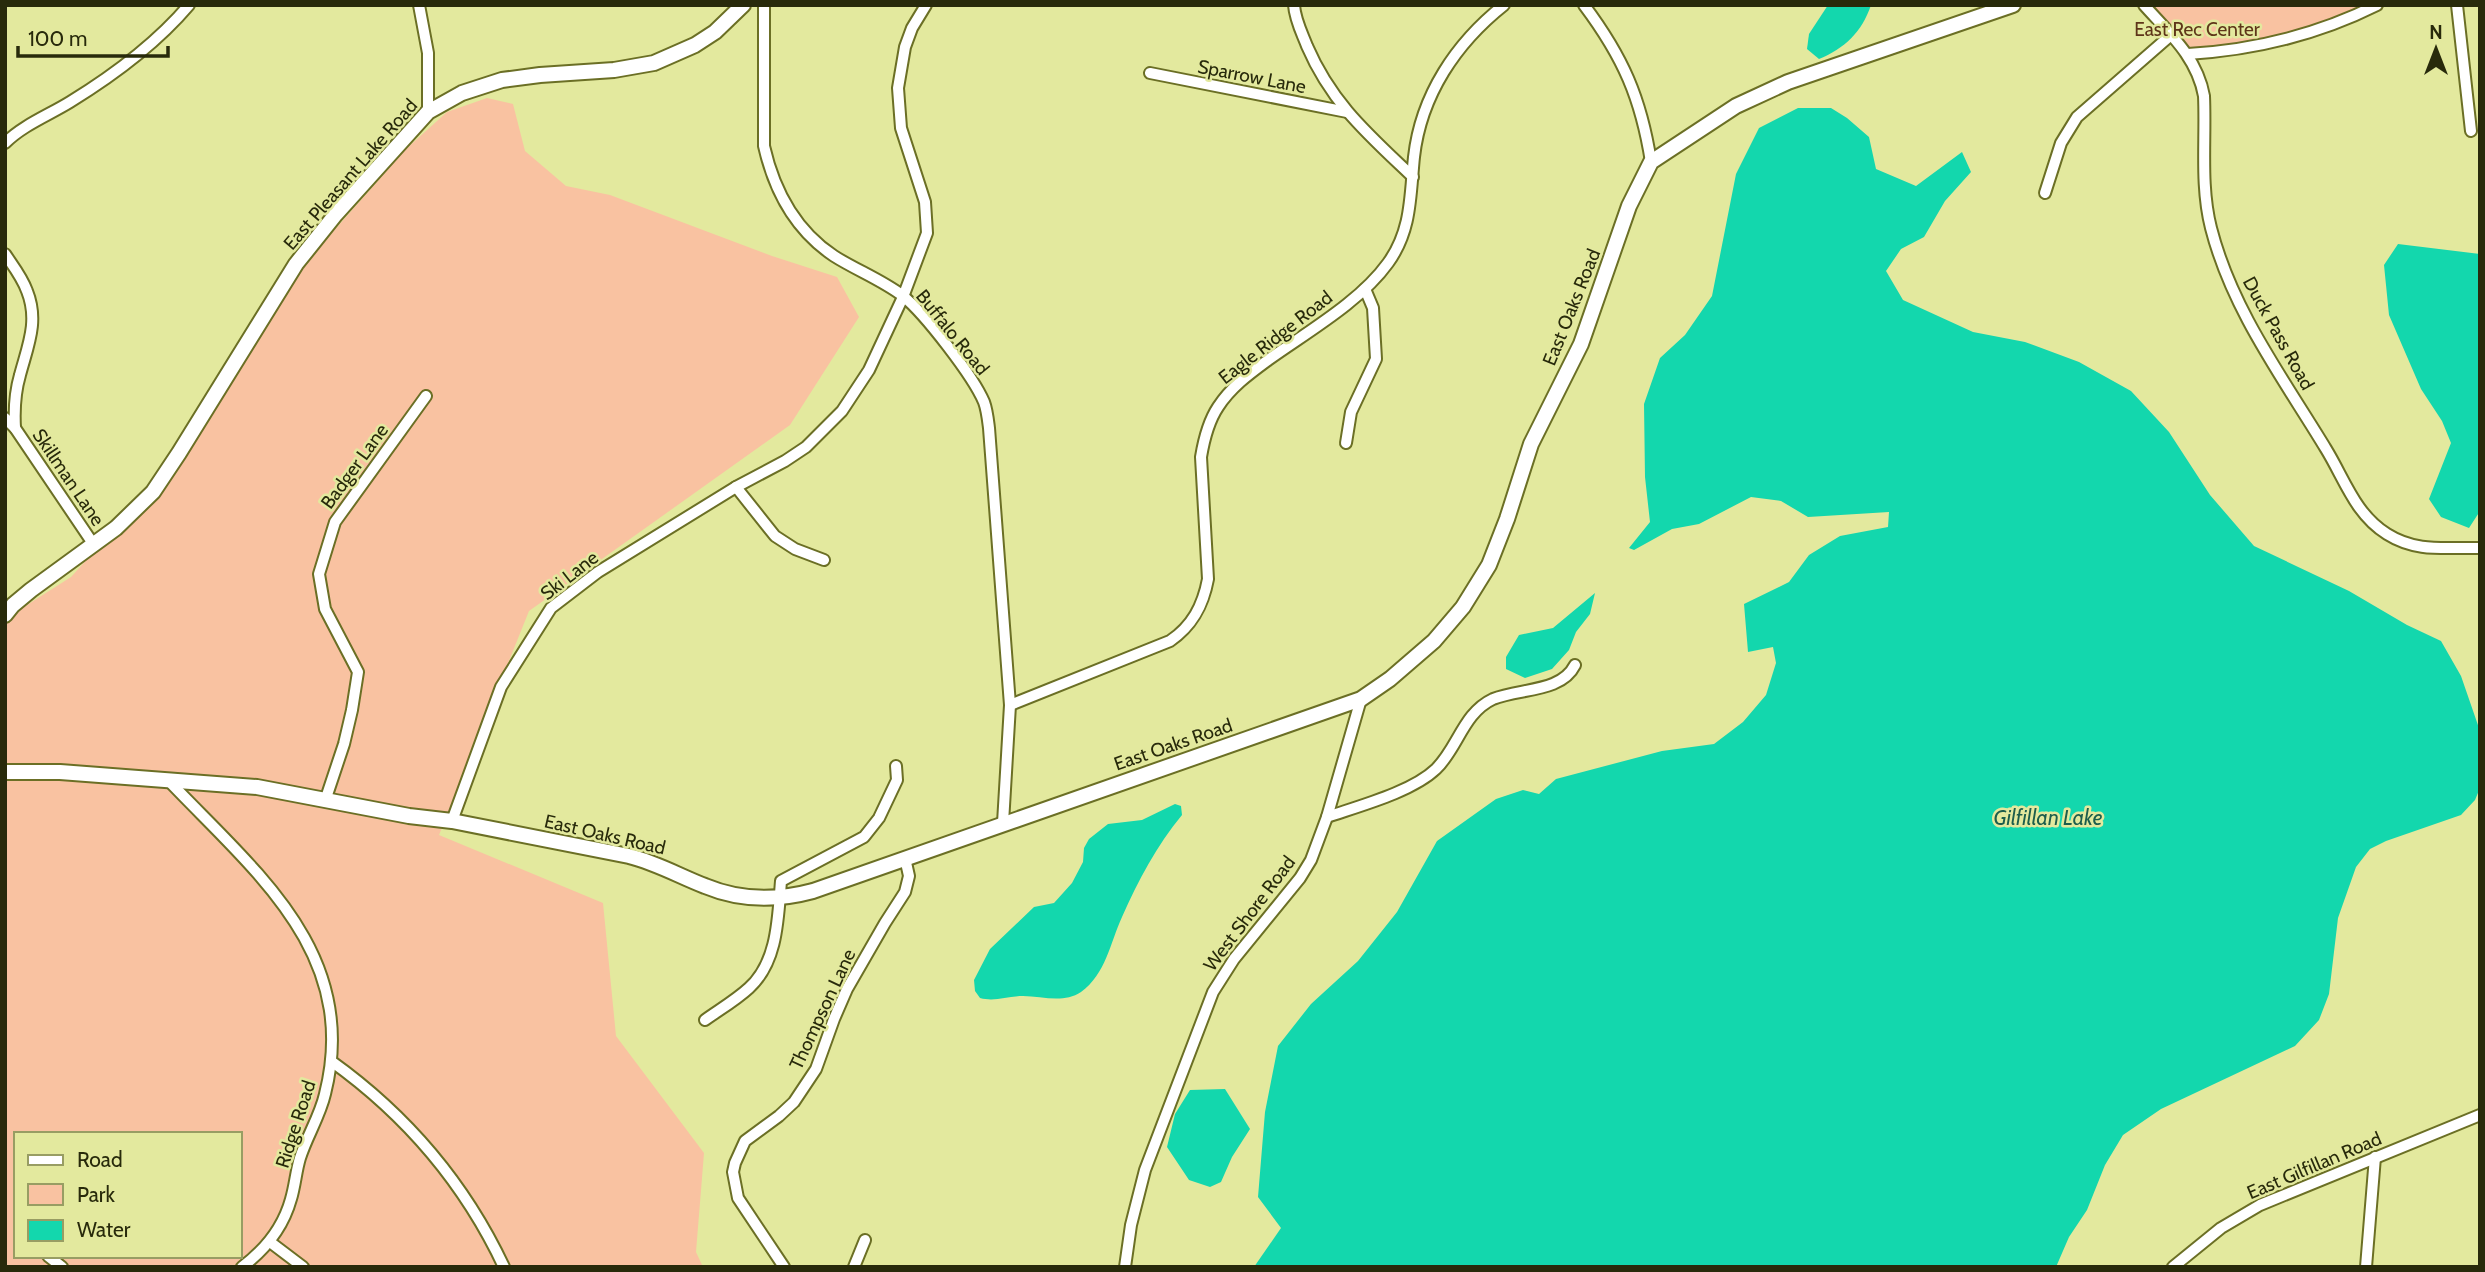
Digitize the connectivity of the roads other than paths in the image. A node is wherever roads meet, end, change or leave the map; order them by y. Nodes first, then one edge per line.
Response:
1 (189, 5) edge
2 (419, 5) edge
3 (743, 5) edge
4 (764, 5) edge
5 (926, 5) edge
6 (1294, 5) edge
7 (1504, 5) edge
8 (1584, 5) edge
9 (2013, 5) edge
10 (2144, 5) edge
11 (2377, 5) edge
12 (2456, 5) edge
13 (2171, 34) junction
14 (2188, 54) junction
15 (1150, 73) dead end
16 (428, 112) junction
17 (1346, 112) junction
18 (2471, 131) dead end
19 (5, 143) edge
20 (1651, 162) junction
21 (1412, 177) junction
22 (2045, 193) dead end
23 (5, 254) edge
24 (1365, 289) junction
25 (903, 297) junction
26 (426, 396) dead end
27 (5, 418) edge
28 (15, 428) junction
29 (1346, 443) dead end
30 (736, 487) junction
31 (94, 545) junction
32 (2480, 548) edge
33 (824, 560) dead end
34 (5, 615) edge
35 (1575, 665) dead end
36 (1361, 699) junction
37 (1010, 705) junction
38 (896, 766) dead end
39 (5, 772) edge
40 (167, 779) junction
41 (325, 801) junction
42 (1327, 817) junction
43 (452, 821) junction
44 (1003, 824) junction
45 (905, 858) junction
46 (779, 898) junction
47 (705, 1020) dead end
48 (331, 1061) junction
49 (2480, 1115) edge
50 (2375, 1157) junction
51 (865, 1240) dead end
52 (270, 1242) junction
53 (242, 1267) edge
54 (303, 1267) edge
55 (504, 1267) edge
56 (784, 1267) edge
57 (854, 1267) edge
58 (1125, 1267) edge
59 (2173, 1267) edge
60 (2366, 1267) edge

1 - 19 street
2 - 16 street
3 - 16 street, East Pleasant Lake Road
4 - 25 street, Buffalo Road
5 - 25 street, Ski Lane
6 - 17 street
7 - 21 street, Eagle Ridge Road
8 - 20 street
9 - 20 street
10 - 13 street, Duck Pass Road
11 - 14 street
12 - 18 street
13 - 14 street, Duck Pass Road
13 - 22 street
14 - 32 street, Duck Pass Road
15 - 17 street, Sparrow Lane
16 - 31 street, East Pleasant Lake Road
17 - 21 street
20 - 36 street, East Oaks Road
21 - 24 street, Eagle Ridge Road
23 - 28 street, Skillman Lane
24 - 29 street
24 - 37 street, Eagle Ridge Road
25 - 30 street, Ski Lane
25 - 37 street, Buffalo Road
26 - 41 street, Badger Lane
27 - 28 street, Skillman Lane
28 - 31 street, Skillman Lane
30 - 33 street
30 - 43 street, Ski Lane
31 - 34 street, East Pleasant Lake Road
35 - 42 street
36 - 42 street, West Shore Road
36 - 44 street, East Oaks Road
37 - 44 street, Buffalo Road
38 - 46 street
39 - 40 street, East Oaks Road
40 - 41 street, East Oaks Road
40 - 48 street, Ridge Road
41 - 43 street, East Oaks Road
42 - 58 street, West Shore Road
43 - 46 street, East Oaks Road
44 - 45 street, East Oaks Road
45 - 46 street, East Oaks Road
45 - 56 street, Thompson Lane
46 - 47 street
48 - 52 street, Ridge Road
48 - 55 street
49 - 50 street, East Gilfillan Road
50 - 59 street, East Gilfillan Road
50 - 60 street
51 - 57 street
52 - 53 street, Ridge Road
52 - 54 street

